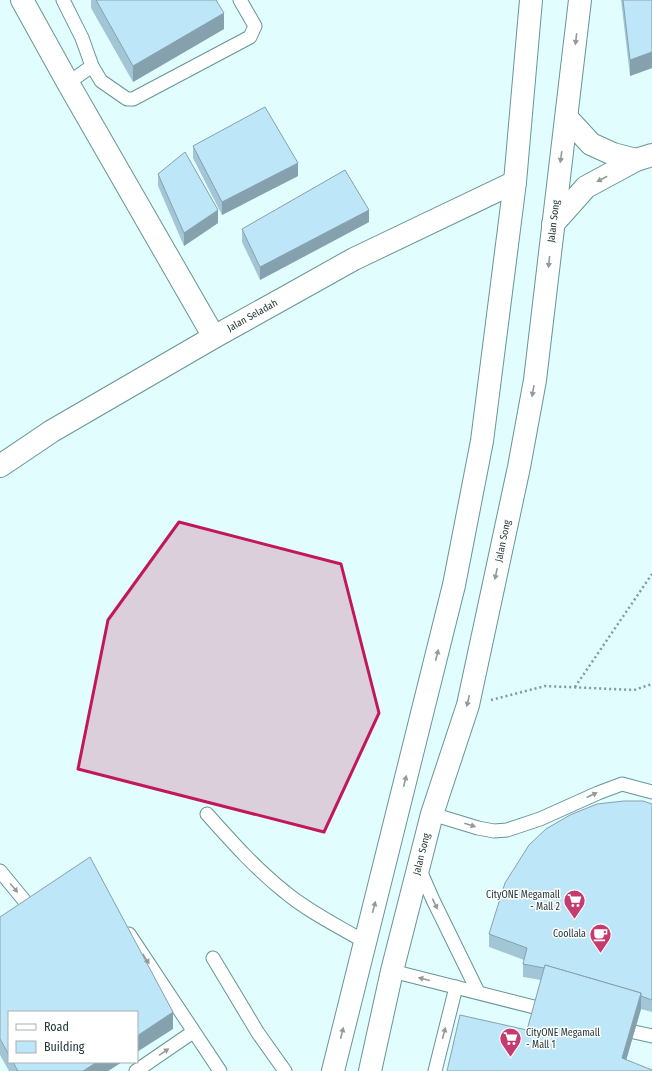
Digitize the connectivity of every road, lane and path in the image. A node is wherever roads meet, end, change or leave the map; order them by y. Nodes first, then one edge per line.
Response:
1 (22, 0) edge
2 (63, 0) edge
3 (240, 0) edge
4 (531, 0) edge
5 (580, 0) edge
6 (92, 66) junction
7 (68, 83) junction
8 (567, 118) junction
9 (644, 158) edge
10 (515, 182) junction
11 (553, 224) junction
12 (214, 337) junction
13 (0, 466) edge
14 (652, 574) edge
15 (652, 684) edge
16 (575, 687) junction
17 (468, 705) junction
18 (652, 792) edge
19 (207, 814) dead end
20 (432, 814) junction
21 (419, 868) junction
22 (0, 871) edge
23 (41, 896) edge
24 (28, 904) junction
25 (17, 914) edge
26 (124, 926) edge
27 (365, 942) junction
28 (213, 958) dead end
29 (392, 971) junction
30 (456, 987) junction
31 (478, 992) junction
32 (538, 1008) edge
33 (193, 1032) junction
34 (634, 1032) edge
35 (652, 1036) edge
36 (136, 1071) edge
37 (220, 1071) edge
38 (285, 1071) edge
39 (333, 1071) edge
40 (370, 1071) edge
41 (435, 1071) edge

1 - 7 main road
2 - 6 lane
3 - 6 lane
4 - 10 main road
5 -> 8 main road, Jalan Song
6 - 7 lane
7 - 12 main road
8 - 9 main road
8 -> 11 main road, Jalan Song
9 -> 11 main road
10 - 12 main road, Jalan Seladah
27 -> 10 main road
11 -> 17 main road, Jalan Song
12 - 13 main road, Jalan Seladah
14 - 16 path
15 - 16 path
16 - 17 path
17 - 20 main road, Jalan Song
20 -> 18 lane
19 - 27 lane
20 - 21 main road, Jalan Song
21 - 29 main road, Jalan Song
21 -> 31 lane
22 -> 24 lane
23 - 24 lane
24 - 25 lane
26 -> 33 lane
39 -> 27 main road
28 - 38 lane
30 -> 29 lane
29 - 40 main road, Jalan Song
30 - 31 lane
41 -> 30 lane
31 - 32 lane
36 -> 33 lane
33 - 37 lane
34 - 35 lane

